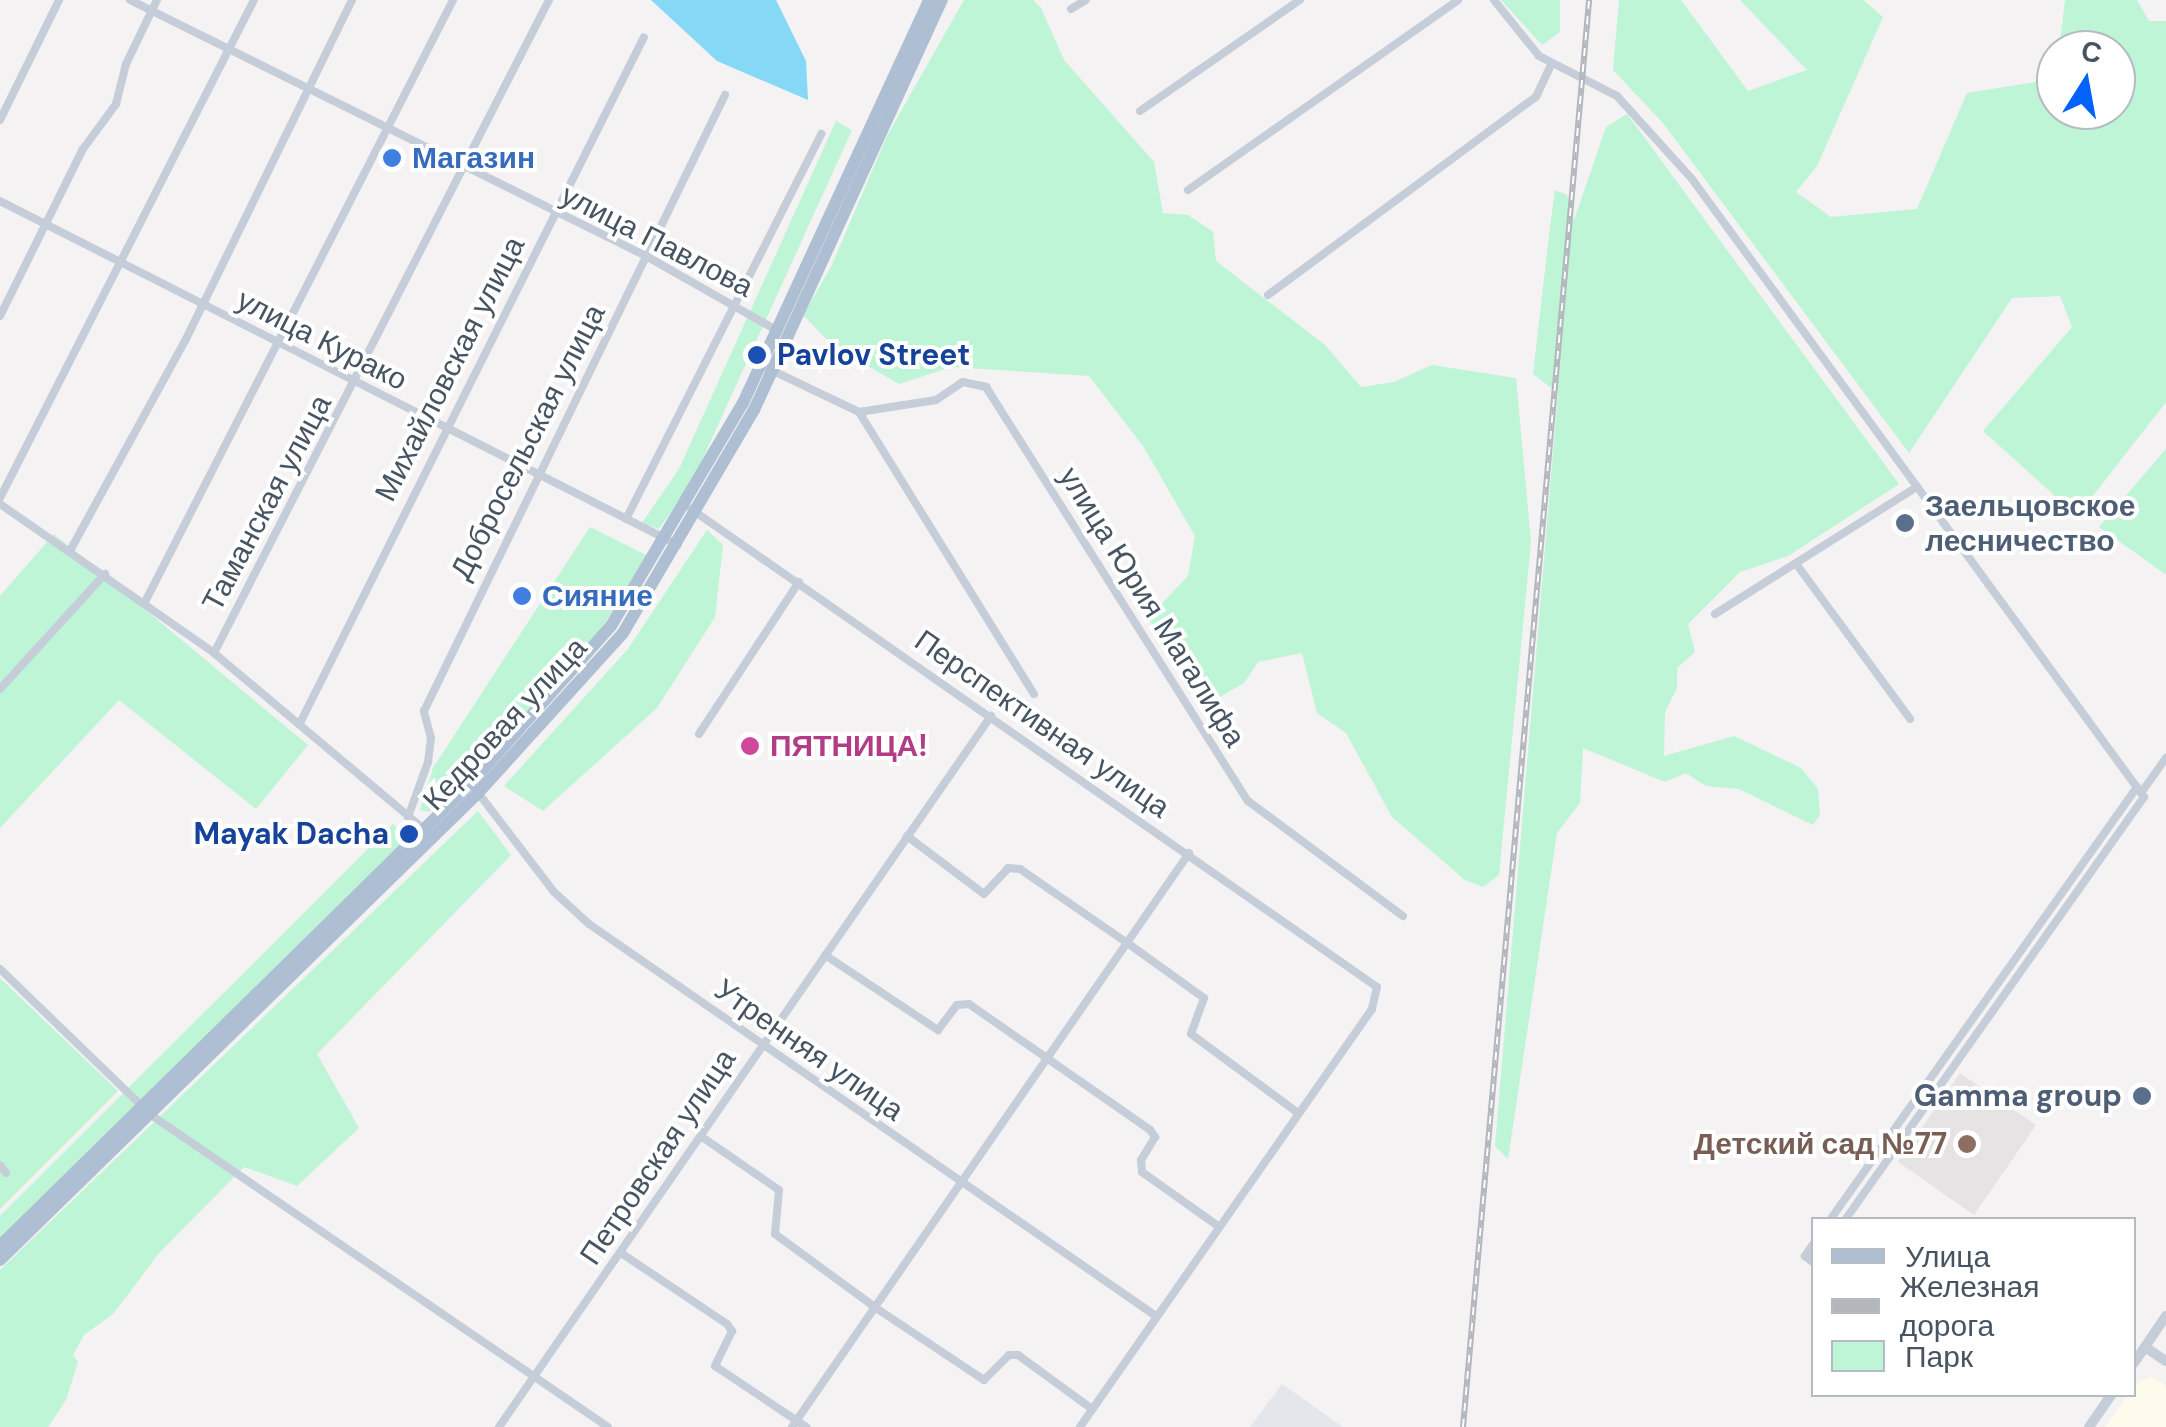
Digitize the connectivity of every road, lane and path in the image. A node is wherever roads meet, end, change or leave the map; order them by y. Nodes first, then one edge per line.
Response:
1 (59, 0) edge
2 (130, 0) edge
3 (158, 0) edge
4 (254, 0) edge
5 (352, 0) edge
6 (452, 0) edge
7 (550, 0) edge
8 (930, 0) edge
9 (942, 0) edge
10 (1086, 0) edge
11 (1300, 0) edge
12 (1458, 0) edge
13 (1494, 0) edge
14 (1071, 9) dead end
15 (152, 11) junction
16 (644, 36) dead end
17 (230, 47) junction
18 (1551, 64) junction
19 (309, 87) junction
20 (725, 95) dead end
21 (1140, 111) dead end
22 (0, 120) edge
23 (390, 127) junction
24 (822, 134) dead end
25 (464, 166) junction
26 (1188, 190) dead end
27 (0, 201) edge
28 (554, 213) junction
29 (45, 224) junction
30 (646, 256) junction
31 (121, 263) junction
32 (1268, 295) dead end
33 (198, 303) junction
34 (734, 305) junction
35 (0, 316) edge
36 (782, 334) junction
37 (274, 343) junction
38 (767, 367) junction
39 (356, 382) junction
40 (859, 412) junction
41 (448, 428) junction
42 (537, 475) junction
43 (1917, 488) junction
44 (1, 495) edge
45 (693, 510) junction
46 (626, 519) junction
47 (673, 543) junction
48 (71, 550) junction
49 (1797, 565) junction
50 (105, 574) junction
51 (799, 582) junction
52 (145, 602) junction
53 (1715, 614) dead end
54 (214, 653) junction
55 (0, 689) edge
56 (1034, 694) dead end
57 (991, 716) junction
58 (1910, 720) dead end
59 (300, 724) junction
60 (699, 734) dead end
61 (2166, 758) edge
62 (474, 788) junction
63 (2140, 792) junction
64 (408, 817) junction
65 (429, 833) junction
66 (906, 836) junction
67 (1189, 853) junction
68 (1404, 916) dead end
69 (1126, 942) junction
70 (825, 955) junction
71 (0, 969) edge
72 (762, 1046) junction
73 (1046, 1058) junction
74 (147, 1112) junction
75 (1298, 1113) junction
76 (702, 1137) junction
77 (962, 1183) junction
78 (1832, 1217) edge
79 (1847, 1217) edge
80 (1218, 1226) junction
81 (0, 1246) edge
82 (620, 1253) junction
83 (0, 1260) edge
84 (876, 1308) junction
85 (1156, 1316) junction
86 (2166, 1316) edge
87 (2144, 1347) junction
88 (2136, 1360) edge
89 (2166, 1362) edge
90 (534, 1376) junction
91 (2110, 1397) edge
92 (1092, 1409) junction
93 (795, 1424) edge
94 (500, 1427) edge
95 (608, 1427) edge
96 (806, 1427) edge
97 (1080, 1427) edge
98 (2090, 1427) edge

1 - 22 street
2 - 15 street, улица Павлова
3 - 15 street
4 - 17 street
5 - 19 street
6 - 23 street
7 - 25 street, Таманская улица
8 - 36 main road, Кедровая улица
9 - 36 main road, Кедровая улица
10 - 14 street
11 - 21 street
12 - 26 street
13 - 18 street
15 - 17 street, улица Павлова
15 - 29 street
16 - 28 street, Михайловская улица
17 - 19 street, улица Павлова
17 - 31 street
18 - 32 street
18 - 43 street
19 - 23 street, улица Павлова
19 - 33 street
20 - 30 street, Добросельская улица
23 - 25 street, улица Павлова
23 - 37 street
24 - 34 street
25 - 28 street, улица Павлова
25 - 39 street, Таманская улица
27 - 29 street, улица Курако
28 - 30 street, улица Павлова
28 - 41 street, Михайловская улица
29 - 31 street, улица Курако
29 - 35 street
30 - 34 street, улица Павлова
30 - 42 street, Добросельская улица
31 - 33 street, улица Курако
31 - 44 street
33 - 37 street, улица Курако
33 - 48 street
34 - 36 street, улица Павлова
34 - 46 street
36 - 38 main road, Кедровая улица
37 - 39 street, улица Курако
37 - 52 street
38 - 40 street
38 - 45 main road, Кедровая улица
39 - 41 street, улица Курако
39 - 54 street, Таманская улица
40 - 56 street
40 - 68 street, улица Юрия Магалифа
41 - 42 street, улица Курако
41 - 59 street, Михайловская улица
42 - 46 street, улица Курако
42 - 64 street, Добросельская улица
43 - 49 street
43 - 63 street
44 - 48 street
45 - 47 main road, Кедровая улица
45 - 51 street, Перспективная улица
46 - 47 street, улица Курако
47 - 62 main road, Кедровая улица
48 - 50 street
49 - 53 street
49 - 58 street
50 - 52 street
50 - 55 street
51 - 57 street, Перспективная улица
51 - 60 street
52 - 54 street
54 - 59 street
57 - 66 street, Петровская улица
57 - 67 street, Перспективная улица
59 - 64 street
61 - 63 street
62 - 65 main road, Кедровая улица
62 - 72 street, Утренняя улица
63 - 78 street
63 - 79 street
64 - 65 street
65 - 74 main road, Кедровая улица
66 - 69 street
66 - 70 street, Петровская улица
67 - 69 street
67 - 75 street, Перспективная улица
69 - 73 street
69 - 75 street
70 - 72 street, Петровская улица
70 - 73 street
71 - 74 street
72 - 76 street, Петровская улица
72 - 77 street, Утренняя улица
73 - 77 street
73 - 80 street
74 - 81 main road, Кедровая улица
74 - 83 main road, Кедровая улица
74 - 90 street
75 - 80 street
76 - 82 street, Петровская улица
76 - 84 street
77 - 84 street
77 - 85 street, Утренняя улица
80 - 85 street
82 - 90 street, Петровская улица
82 - 93 street
84 - 92 street
84 - 93 street
85 - 92 street
86 - 87 street
87 - 88 street
87 - 89 street
90 - 94 street, Петровская улица
90 - 95 street
91 - 98 street
92 - 97 street
93 - 96 street

